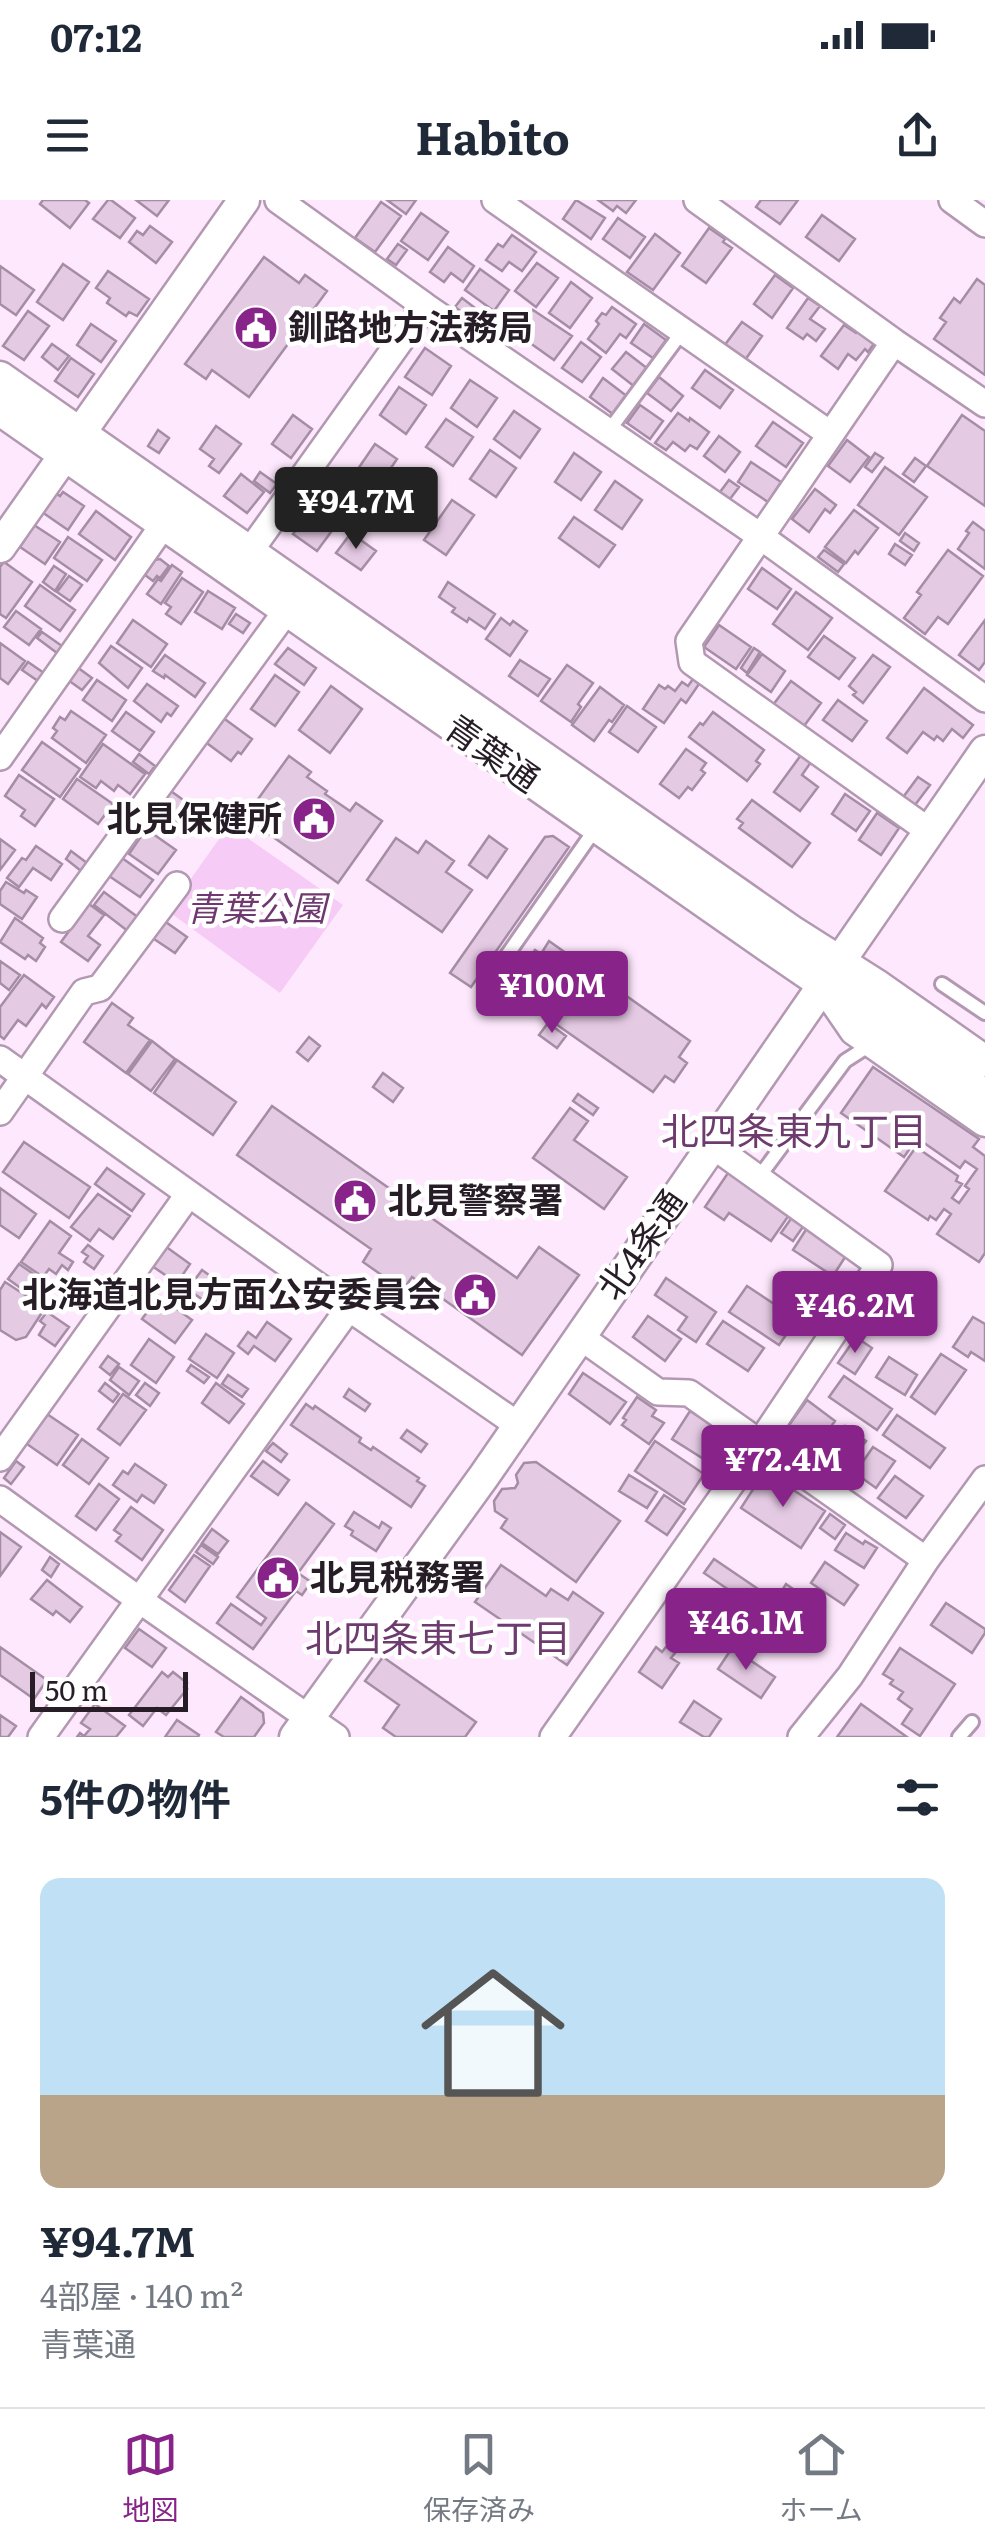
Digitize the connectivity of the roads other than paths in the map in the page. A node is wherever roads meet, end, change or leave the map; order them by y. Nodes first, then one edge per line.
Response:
1 (243, 200) edge
2 (278, 200) edge
3 (494, 200) edge
4 (698, 200) edge
5 (952, 200) edge
6 (985, 224) edge
7 (424, 306) junction
8 (682, 332) junction
9 (894, 342) junction
10 (0, 377) edge
11 (985, 404) edge
12 (0, 410) edge
13 (608, 432) junction
14 (830, 434) junction
15 (72, 444) junction
16 (164, 524) junction
17 (760, 536) junction
18 (0, 547) edge
19 (242, 562) junction
20 (286, 610) junction
21 (985, 699) edge
22 (0, 757) edge
23 (983, 758) edge
24 (604, 816) junction
25 (929, 831) junction
26 (177, 885) dead end
27 (62, 919) dead end
28 (496, 970) dead end
29 (831, 972) junction
30 (942, 984) dead end
31 (985, 1013) edge
32 (874, 1043) junction
33 (0, 1059) edge
34 (985, 1061) edge
35 (25, 1076) junction
36 (985, 1095) edge
37 (0, 1112) edge
38 (985, 1121) edge
39 (712, 1145) junction
40 (759, 1177) junction
41 (188, 1195) junction
42 (349, 1308) junction
43 (578, 1336) junction
44 (518, 1425) junction
45 (760, 1443) junction
46 (0, 1458) edge
47 (985, 1479) edge
48 (0, 1499) edge
49 (926, 1560) junction
50 (138, 1599) junction
51 (972, 1722) dead end
52 (302, 1727) edge
53 (40, 1737) edge
54 (336, 1737) edge
55 (553, 1737) edge
56 (801, 1737) edge
57 (959, 1737) edge

1 - 15 street
2 - 7 street
3 - 8 street
4 - 9 street
5 - 6 street
7 - 13 street
7 - 19 street
8 - 13 lane
8 - 14 street
9 - 11 street
9 - 14 street
10 - 15 street, 青葉通
12 - 15 street, 青葉通
13 - 17 street
14 - 17 street
15 - 16 street, 青葉通
15 - 18 street
15 - 19 street, 青葉通
16 - 19 street, 青葉通
16 - 22 street
17 - 21 street
17 - 25 street
19 - 20 street, 青葉通
19 - 24 street, 青葉通
20 - 24 street, 青葉通
20 - 27 street
23 - 25 street, 北4条通
24 - 28 lane
24 - 29 street, 青葉通
25 - 29 street, 北4条通
26 - 35 street
29 - 32 street
29 - 34 street, 青葉通
29 - 36 street, 青葉通
29 - 39 street, 北4条通
30 - 31 lane
32 - 38 street
32 - 40 lane
33 - 35 street
35 - 37 street
35 - 41 street
39 - 40 street
39 - 43 street, 北4条通
40 - 45 street
41 - 42 street
41 - 46 street
42 - 44 street
42 - 50 street
43 - 44 street, 北4条通
43 - 45 street
44 - 52 street, 北4条通
45 - 49 street
45 - 55 street
47 - 49 street
48 - 50 street
49 - 56 street
50 - 52 street
50 - 53 street
51 - 57 lane
52 - 54 street

